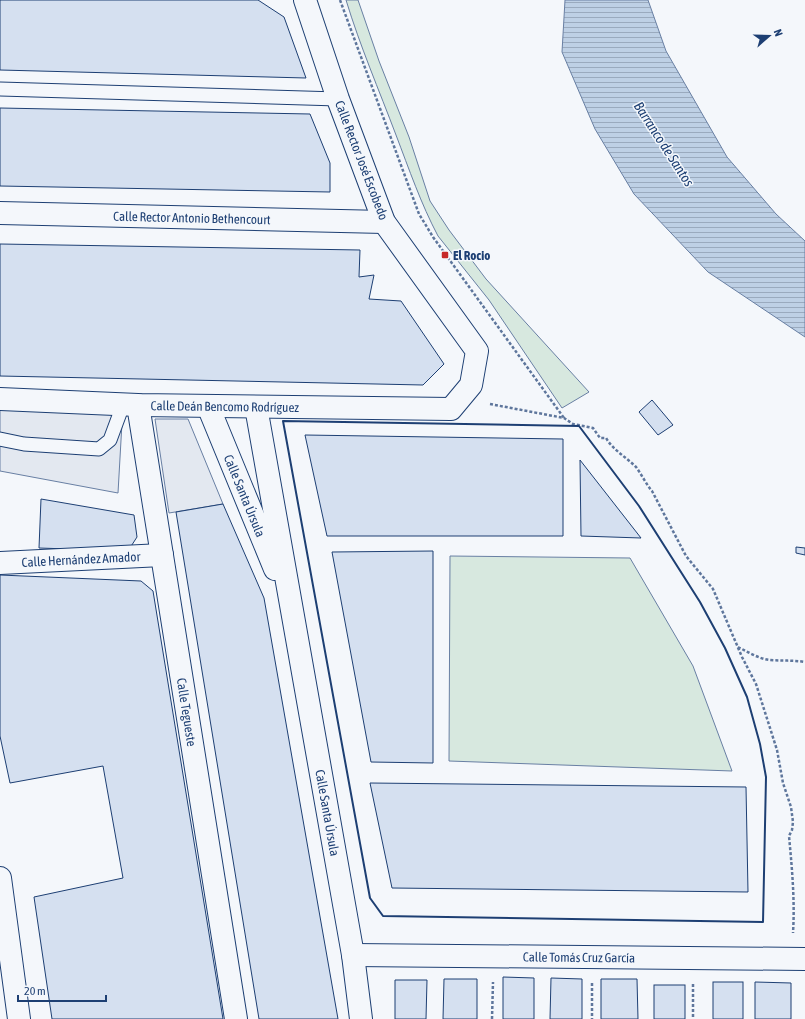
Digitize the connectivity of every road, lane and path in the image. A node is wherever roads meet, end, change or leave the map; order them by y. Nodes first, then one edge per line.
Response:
1 (305, 0) edge
2 (340, 0) edge
3 (0, 89) edge
4 (338, 98) junction
5 (0, 213) edge
6 (384, 222) junction
7 (0, 399) edge
8 (455, 403) junction
9 (130, 405) junction
10 (208, 406) junction
11 (256, 407) junction
12 (564, 418) junction
13 (0, 439) edge
14 (162, 555) junction
15 (0, 563) edge
16 (291, 607) junction
17 (737, 647) junction
18 (805, 662) edge
19 (0, 878) edge
20 (2, 904) edge
21 (353, 955) junction
22 (494, 956) junction
23 (592, 957) junction
24 (692, 958) junction
25 (799, 958) edge
26 (19, 1019) edge
27 (236, 1019) edge
28 (361, 1019) edge
29 (492, 1019) edge
30 (592, 1019) edge
31 (693, 1019) edge

1 - 4 street, Calle Rector José Escobedo
2 - 12 path
3 - 4 lane
4 - 6 street, Calle Rector José Escobedo
5 - 6 street, Calle Rector Antonio Bethencourt
6 - 8 street, Calle Rector José Escobedo
7 - 9 street, Calle Deán Bencomo Rodríguez
8 - 11 street, Calle Deán Bencomo Rodríguez
8 - 12 path
9 - 10 street, Calle Deán Bencomo Rodríguez
9 - 13 lane
9 - 14 street, Calle Tegueste
10 - 11 street, Calle Deán Bencomo Rodríguez
10 - 16 street, Calle Santa Úrsula
11 - 16 street, Calle Santa Úrsula
12 - 17 path
14 - 15 street, Calle Hernández Amador
14 - 27 street, Calle Tegueste
16 - 21 street, Calle Santa Úrsula
17 - 18 path
17 - 25 path
19 - 20 street
20 - 26 street
21 - 22 street, Calle Tomás Cruz García
21 - 28 street, Calle Santa Úrsula
22 - 23 street, Calle Tomás Cruz García
22 - 29 path
23 - 24 street, Calle Tomás Cruz García
23 - 30 path
24 - 25 street, Calle Tomás Cruz García
24 - 31 path

